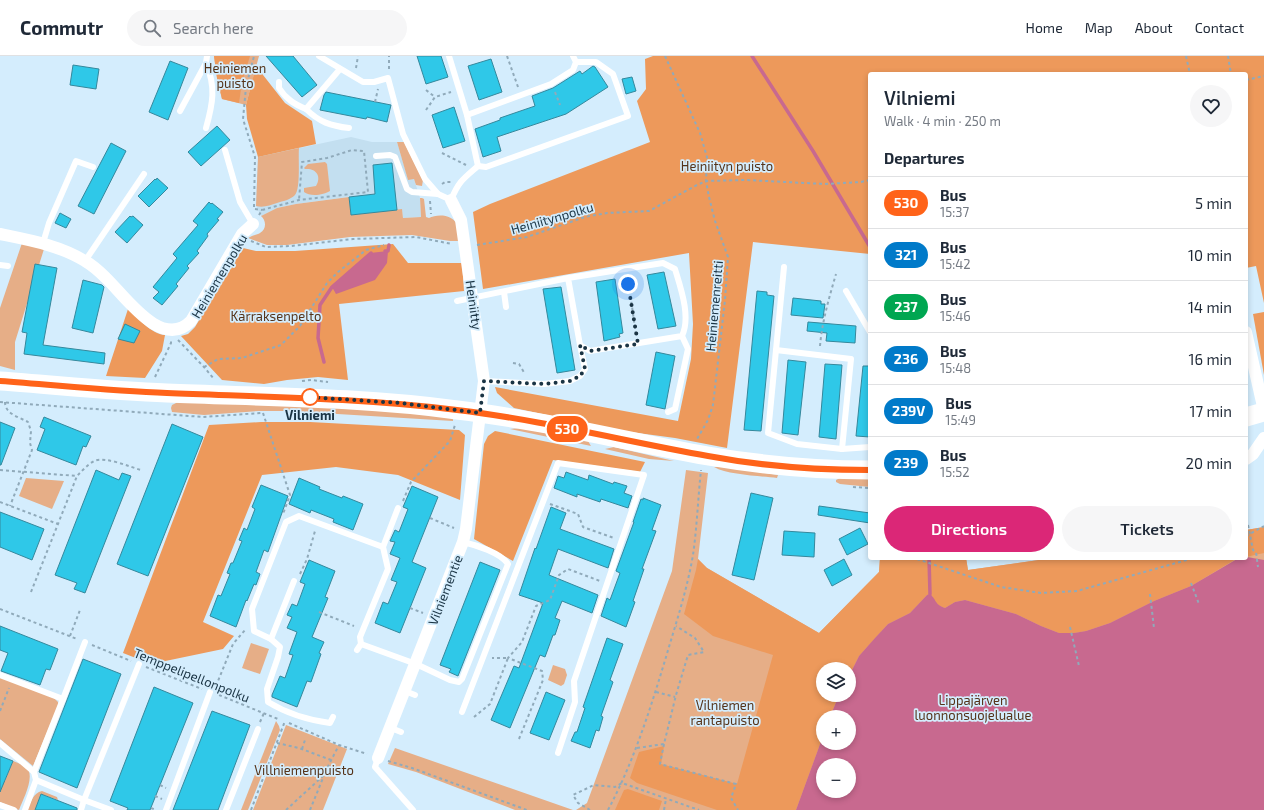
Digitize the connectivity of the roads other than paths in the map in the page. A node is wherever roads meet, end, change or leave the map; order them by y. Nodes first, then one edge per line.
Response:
1 (449, 56) edge
2 (320, 57) edge
3 (206, 59) edge
4 (575, 59) edge
5 (340, 69) junction
6 (279, 82) dead end
7 (306, 109) junction
8 (180, 112) dead end
9 (467, 115) junction
10 (206, 128) dead end
11 (349, 128) dead end
12 (225, 150) dead end
13 (376, 156) dead end
14 (93, 167) dead end
15 (476, 168) junction
16 (144, 174) dead end
17 (438, 194) junction
18 (451, 200) junction
19 (253, 224) joint
20 (0, 234) edge
21 (43, 243) junction
22 (85, 261) junction
23 (0, 265) edge
24 (8, 266) dead end
25 (784, 267) dead end
26 (568, 278) junction
27 (504, 292) junction
28 (846, 292) dead end
29 (473, 298) junction
30 (457, 301) dead end
31 (506, 307) dead end
32 (868, 329) edge
33 (682, 336) junction
34 (1248, 342) edge
35 (580, 345) junction
36 (776, 350) junction
37 (0, 381) edge
38 (484, 381) junction
39 (668, 412) dead end
40 (1264, 412) edge
41 (480, 413) junction
42 (1248, 416) edge
43 (1264, 438) edge
44 (868, 447) edge
45 (842, 449) junction
46 (1248, 458) edge
47 (868, 470) edge
48 (398, 508) road end
49 (463, 542) junction
50 (383, 547) junction
51 (293, 582) road end
52 (271, 638) junction
53 (85, 642) road end
54 (362, 644) junction
55 (357, 650) dead end
56 (386, 653) junction
57 (383, 660) dead end
58 (139, 664) road end
59 (416, 664) junction
60 (0, 675) edge
61 (212, 692) road end
62 (62, 699) junction
63 (462, 712) dead end
64 (333, 717) dead end
65 (258, 729) dead end
66 (0, 743) edge
67 (558, 753) dead end
68 (378, 758) joint
69 (34, 772) junction
70 (36, 780) junction
71 (84, 800) junction
72 (0, 805) edge
73 (14, 810) edge
74 (25, 810) edge
75 (81, 810) edge
76 (111, 810) edge
77 (166, 810) edge
78 (226, 810) edge
79 (413, 810) edge

1 - 9 lane
2 - 5 lane
3 - 8 lane
3 - 10 lane
4 - 9 lane
4 - 15 lane
5 - 7 lane
5 - 17 lane
6 - 7 lane
7 - 11 lane
9 - 15 lane
12 - 19 lane
13 - 17 lane
14 - 21 lane
15 - 18 lane
16 - 22 lane
17 - 18 lane
18 - 29 street, Heiniitty
19 - 22 street, Heiniemenpolku
20 - 21 street
21 - 22 street
23 - 24 lane
25 - 36 lane
26 - 27 lane
26 - 33 lane
26 - 35 lane
27 - 29 lane
27 - 31 lane
28 - 32 lane
29 - 30 lane
29 - 38 street, Heiniitty
33 - 35 lane
33 - 39 lane
34 - 40 street
35 - 38 lane
36 - 45 lane
36 - 45 lane
37 - 41 main road
38 - 41 street, Heiniitty
40 - 42 main road
41 - 47 main road
41 - 49 street, Vilniementie
43 - 46 street
44 - 45 lane
48 - 50 lane
49 - 59 street, Vilniementie
49 - 59 lane
50 - 52 lane
50 - 54 lane
51 - 52 lane
52 - 64 lane
53 - 62 lane
54 - 55 lane
54 - 56 lane
56 - 57 lane
56 - 59 lane
58 - 71 lane
59 - 68 street, Vilniementie
60 - 62 lane
61 - 77 lane
62 - 69 lane
63 - 67 lane
65 - 78 lane
66 - 69 lane
68 - 79 lane
69 - 70 lane
70 - 71 lane
70 - 74 lane
71 - 75 lane
71 - 76 lane
72 - 73 lane

